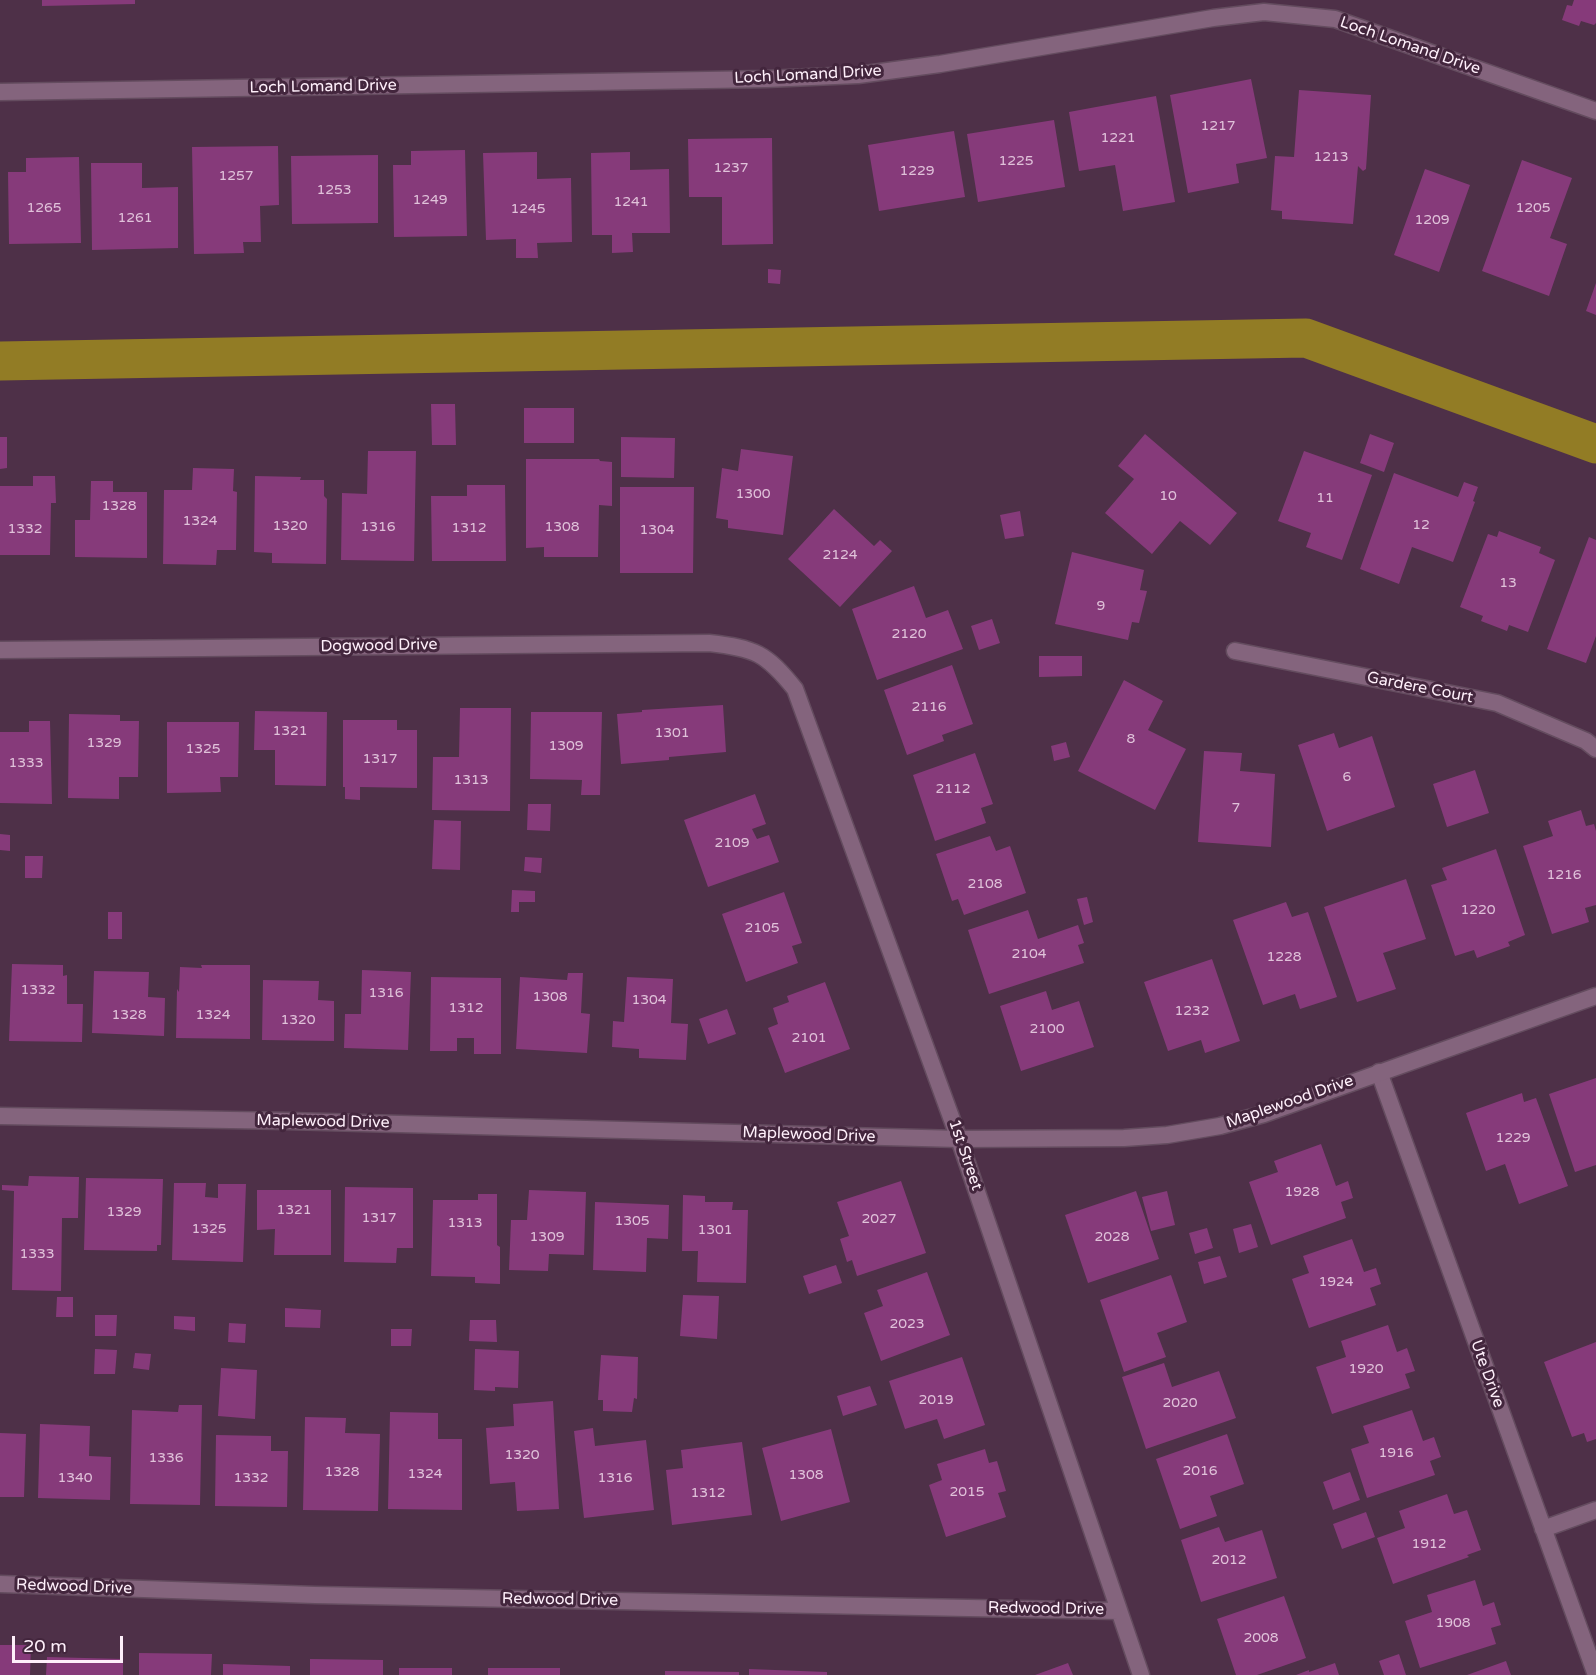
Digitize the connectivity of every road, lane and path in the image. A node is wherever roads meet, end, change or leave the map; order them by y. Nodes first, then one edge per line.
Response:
1 (0, 92) edge
2 (1596, 111) edge
3 (0, 650) edge
4 (1235, 651) dead end
5 (758, 653) joint
6 (1596, 749) edge
7 (1596, 996) edge
8 (1379, 1072) junction
9 (0, 1116) edge
10 (959, 1138) junction
11 (1596, 1510) edge
12 (1543, 1529) junction
13 (0, 1584) edge
14 (1119, 1611) junction
15 (1141, 1675) edge
16 (1596, 1675) edge

1 - 2 street, Loch Lomand Drive
3 - 5 street, Dogwood Drive
4 - 6 street, Gardere Court
5 - 10 street, 1st Street
7 - 8 street, Maplewood Drive
8 - 10 street, Maplewood Drive
8 - 12 street, Ute Drive
9 - 10 street, Maplewood Drive
10 - 14 street, 1st Street
11 - 12 street
12 - 16 street, Ute Drive
13 - 14 street, Redwood Drive
14 - 15 street, 1st Street

